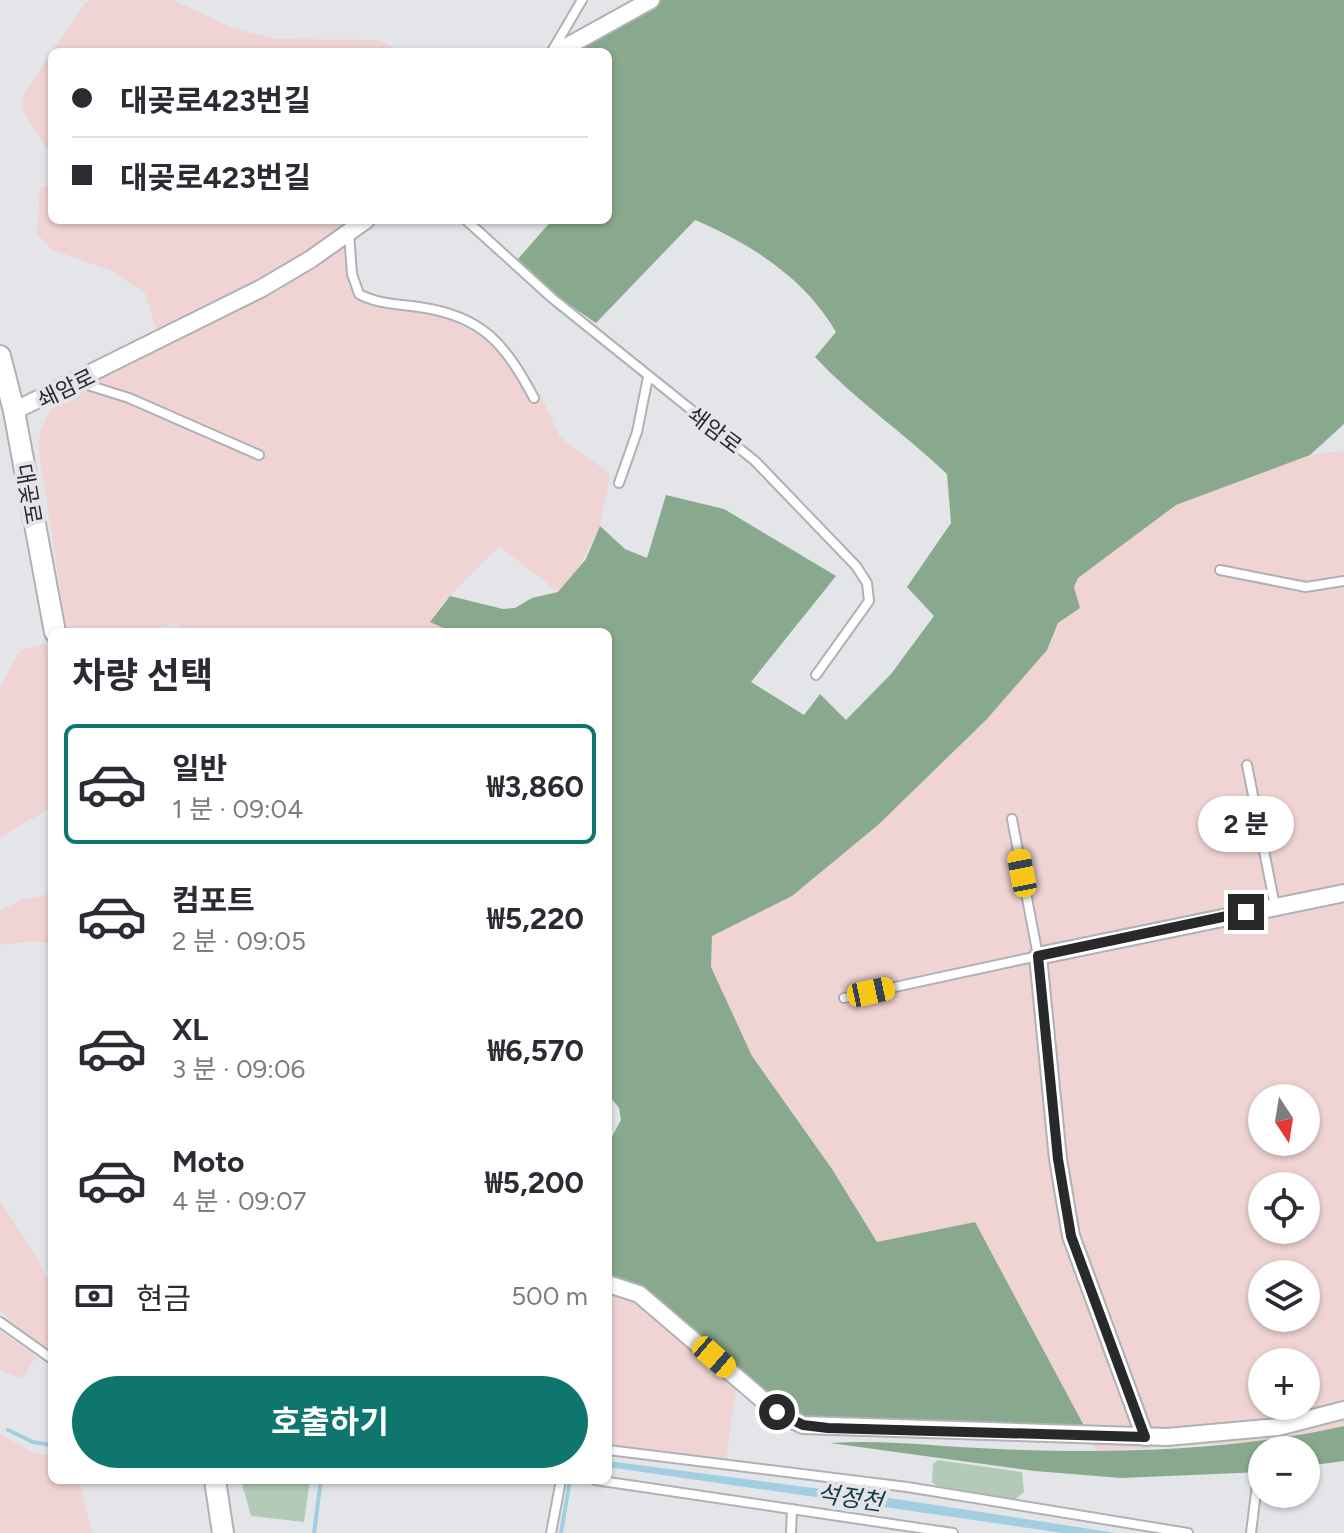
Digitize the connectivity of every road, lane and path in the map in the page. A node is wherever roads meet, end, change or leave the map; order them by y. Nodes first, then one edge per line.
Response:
1 (582, 0) edge
2 (651, 0) edge
3 (556, 48) edge
4 (566, 48) edge
5 (361, 224) edge
6 (470, 224) edge
7 (349, 233) junction
8 (0, 356) edge
9 (648, 377) junction
10 (78, 382) junction
11 (534, 398) dead end
12 (8, 399) edge
13 (259, 455) dead end
14 (619, 483) dead end
15 (1220, 570) dead end
16 (1344, 581) edge
17 (54, 628) edge
18 (816, 675) dead end
19 (1247, 765) dead end
20 (1012, 819) dead end
21 (1344, 893) edge
22 (1275, 906) junction
23 (1038, 956) junction
24 (844, 998) dead end
25 (612, 1285) edge
26 (0, 1322) edge
27 (48, 1356) edge
28 (1344, 1410) edge
29 (1145, 1437) junction
30 (612, 1450) edge
31 (612, 1483) edge
32 (216, 1484) edge
33 (560, 1484) edge
34 (1254, 1508) edge
35 (792, 1509) junction
36 (223, 1532) edge
37 (551, 1533) edge
38 (791, 1533) edge
39 (953, 1533) edge
40 (1188, 1533) edge
41 (1251, 1533) edge

1 - 3 lane
2 - 4 street
5 - 7 street, 쇄암로
6 - 9 lane, 쇄암로
7 - 10 street, 쇄암로
7 - 11 lane
8 - 12 street, 대곶로
9 - 14 lane
9 - 18 lane, 쇄암로
10 - 12 street, 쇄암로
10 - 13 lane
12 - 17 street, 대곶로
15 - 16 lane
19 - 22 lane
20 - 23 lane
21 - 22 street
22 - 23 street
23 - 24 lane
23 - 29 street
25 - 29 street
26 - 27 lane
28 - 29 street
30 - 40 lane
31 - 35 lane
32 - 36 street
33 - 37 lane
34 - 41 lane
35 - 38 lane
35 - 39 lane

